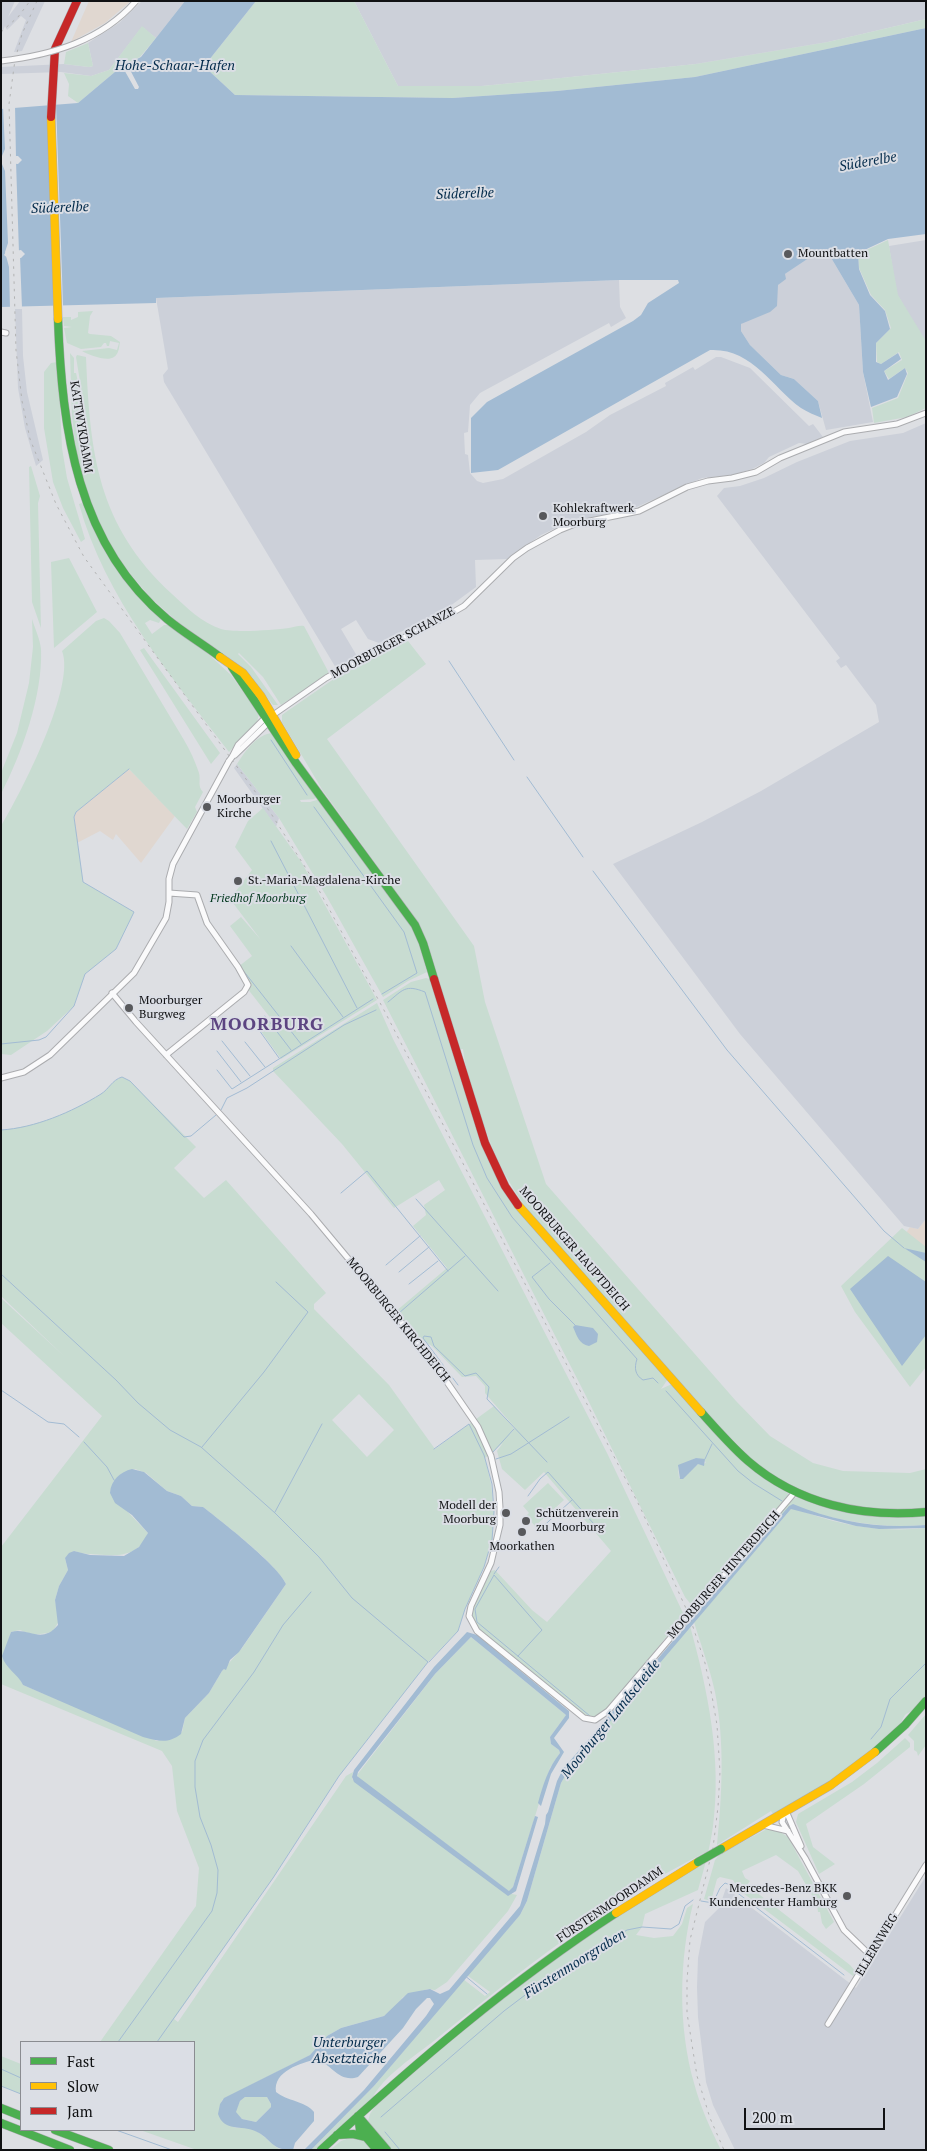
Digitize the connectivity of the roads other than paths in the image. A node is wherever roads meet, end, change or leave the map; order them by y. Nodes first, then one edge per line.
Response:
1 (78, 1) edge
2 (82, 1) edge
3 (136, 1) edge
4 (74, 11) junction
5 (1, 61) edge
6 (926, 413) edge
7 (269, 718) junction
8 (169, 893) junction
9 (112, 993) junction
10 (166, 1055) junction
11 (1, 1078) edge
12 (795, 1492) junction
13 (926, 1512) edge
14 (926, 1701) edge
15 (590, 1721) joint
16 (786, 1811) junction
17 (762, 1824) junction
18 (788, 1831) junction
19 (806, 1858) junction
20 (926, 1865) edge
21 (870, 1955) junction
22 (828, 2024) dead end
23 (1, 2108) edge
24 (20, 2116) edge
25 (358, 2116) junction
26 (1, 2123) edge
27 (20, 2130) edge
28 (21, 2131) edge
29 (58, 2131) edge
30 (337, 2135) junction
31 (366, 2137) junction
32 (70, 2150) edge
33 (109, 2150) edge
34 (321, 2150) edge
35 (377, 2150) edge
36 (387, 2150) edge

1 - 4 main road
2 - 4 main road
3 - 5 street, bridge
4 - 7 main road, KATTWYKDAMM
6 - 7 street, MOORBURGER SCHANZE
7 - 8 street, MOORBURGER SCHANZE
7 - 12 main road, MOORBURGER HAUPTDEICH
8 - 9 street, MOORBURGER SCHANZE
8 - 10 street
9 - 10 street, MOORBURGER KIRCHDEICH
9 - 11 street, MOORBURGER SCHANZE
10 - 15 street, MOORBURGER KIRCHDEICH
12 - 13 main road, MOORBURGER HAUPTDEICH
12 - 15 street, MOORBURGER HINTERDEICH
14 - 16 main road, FÜRSTENMOORDAMM
16 - 17 main road, FÜRSTENMOORDAMM
16 - 18 street
16 - 19 street
17 - 18 street
17 - 25 main road, FÜRSTENMOORDAMM, bridge
18 - 19 street
19 - 21 street
20 - 21 street, ELLERNWEG
21 - 22 street, ELLERNWEG
23 - 24 main road
25 - 30 main road, FÜRSTENMOORDAMM
25 - 31 main road
25 - 36 main road
26 - 27 main road
28 - 32 main road
29 - 33 main road
30 - 31 main road
30 - 34 main road, FÜRSTENMOORDAMM
31 - 35 main road

